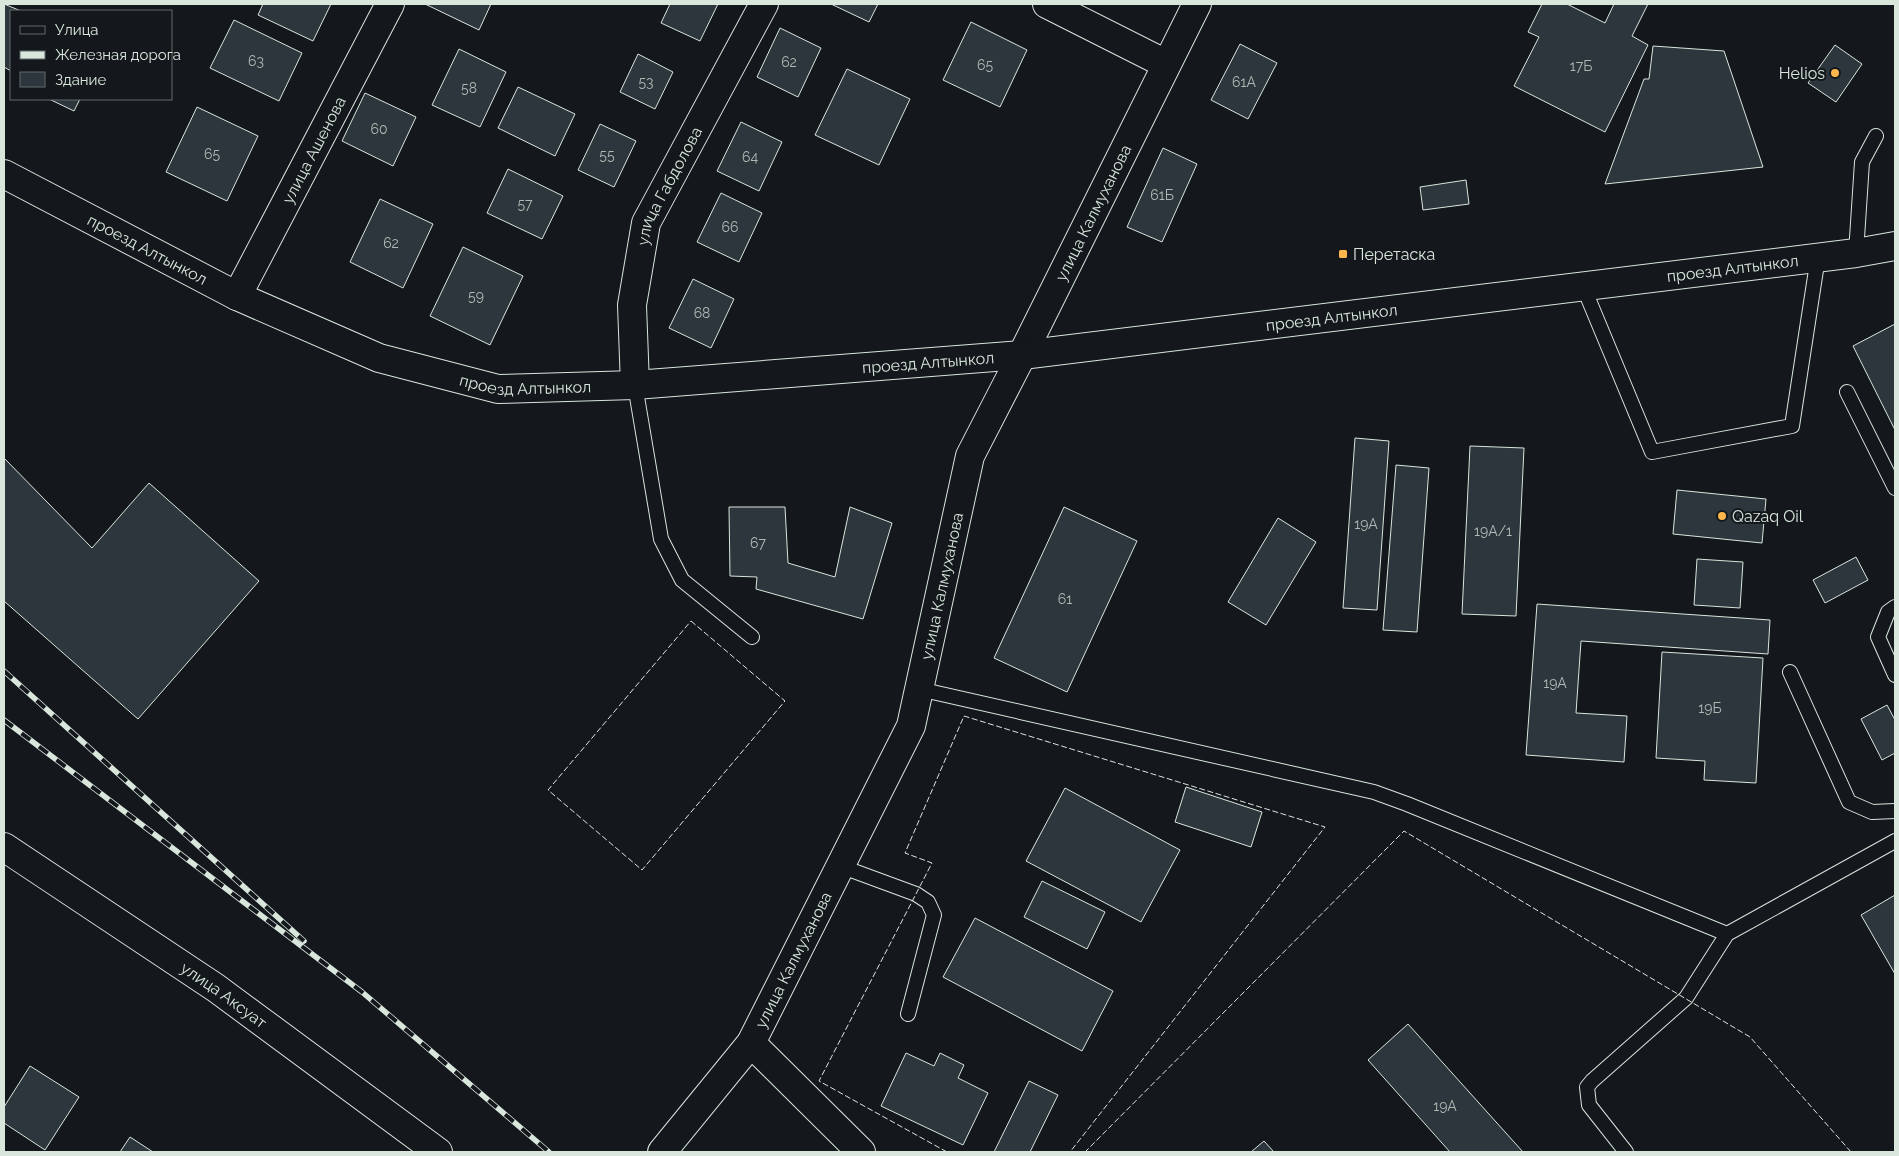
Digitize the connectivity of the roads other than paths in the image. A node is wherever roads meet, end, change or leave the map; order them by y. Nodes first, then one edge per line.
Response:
1 (390, 4) edge
2 (764, 4) edge
3 (1047, 4) edge
4 (1197, 4) edge
5 (1166, 64) junction
6 (1876, 136) dead end
7 (4, 174) edge
8 (1895, 246) edge
9 (1856, 253) junction
10 (1818, 257) junction
11 (1582, 286) junction
12 (238, 296) junction
13 (1022, 355) junction
14 (635, 385) junction
15 (1847, 392) dead end
16 (1895, 488) edge
17 (1895, 607) edge
18 (752, 636) dead end
19 (1790, 672) dead end
20 (1895, 674) edge
21 (919, 689) junction
22 (1895, 811) edge
23 (1895, 842) edge
24 (4, 848) edge
25 (840, 866) junction
26 (1727, 934) junction
27 (908, 1014) dead end
28 (750, 1043) junction
29 (438, 1152) edge
30 (662, 1152) edge
31 (861, 1152) edge
32 (1626, 1152) edge

1 - 12 street, улица Ашенова
2 - 14 street, улица Габдолова
3 - 5 street
4 - 5 street, улица Калмуханова
5 - 13 street, улица Калмуханова
6 - 9 lane
7 - 12 street, проезд Алтынкол
8 - 9 street, проезд Алтынкол
9 - 10 street, проезд Алтынкол
10 - 11 street, проезд Алтынкол
10 - 11 lane
11 - 13 street, проезд Алтынкол
12 - 14 street, проезд Алтынкол
13 - 14 street, проезд Алтынкол
13 - 21 street, улица Калмуханова
14 - 18 lane
15 - 16 lane
17 - 20 lane
19 - 22 lane
21 - 25 street, улица Калмуханова
21 - 26 lane
23 - 26 lane
24 - 29 street, улица Аксуат
25 - 27 lane
25 - 28 street, улица Калмуханова
26 - 32 lane
28 - 30 street, улица Калмуханова
28 - 31 street

